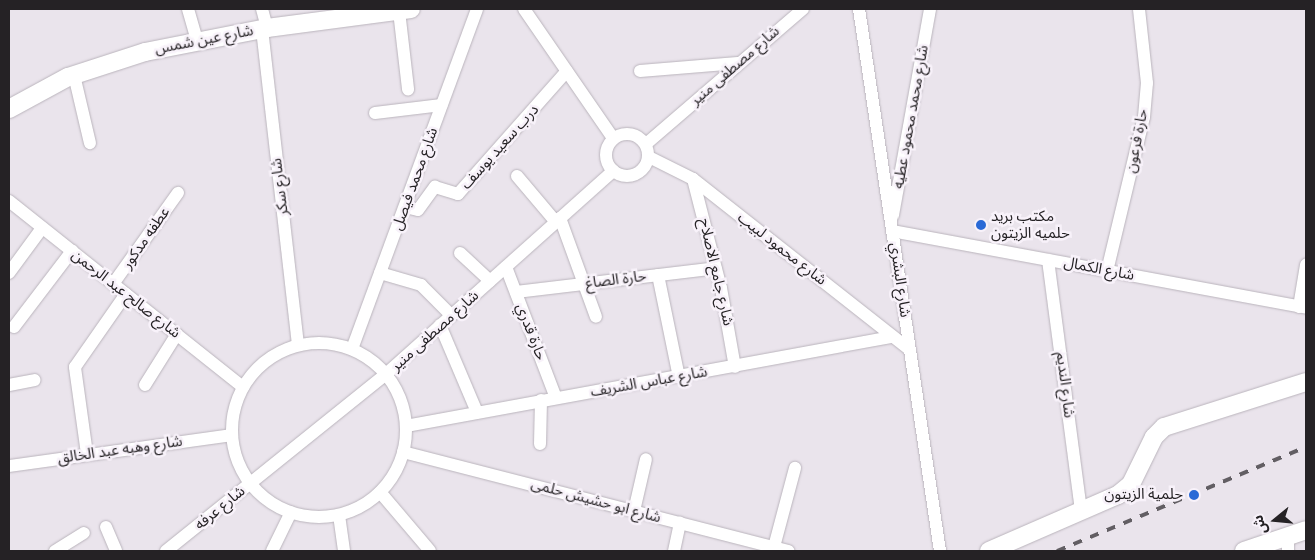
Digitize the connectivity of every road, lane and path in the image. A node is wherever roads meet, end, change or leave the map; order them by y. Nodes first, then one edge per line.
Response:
1 (188, 9) edge
2 (262, 9) edge
3 (405, 9) edge
4 (477, 9) edge
5 (524, 9) edge
6 (803, 9) edge
7 (859, 9) edge
8 (930, 9) edge
9 (1138, 9) edge
10 (264, 29) junction
11 (198, 41) junction
12 (738, 63) junction
13 (567, 71) junction
14 (640, 72) dead end
15 (74, 75) junction
16 (408, 89) dead end
17 (442, 106) junction
18 (9, 109) edge
19 (375, 113) dead end
20 (613, 138) junction
21 (90, 143) dead end
22 (646, 144) junction
23 (649, 157) junction
24 (613, 171) junction
25 (517, 176) dead end
26 (693, 179) junction
27 (178, 193) dead end
28 (10, 205) edge
29 (405, 207) junction
30 (558, 220) junction
31 (42, 228) junction
32 (892, 228) junction
33 (72, 251) junction
34 (460, 253) dead end
35 (1048, 260) junction
36 (1306, 266) edge
37 (506, 267) junction
38 (716, 268) junction
39 (1107, 271) junction
40 (9, 273) edge
41 (380, 273) junction
42 (658, 275) junction
43 (490, 281) junction
44 (113, 284) junction
45 (584, 284) junction
46 (516, 292) junction
47 (126, 294) junction
48 (1303, 307) edge
49 (451, 315) junction
50 (596, 317) dead end
51 (440, 325) junction
52 (14, 327) dead end
53 (177, 334) junction
54 (892, 337) junction
55 (298, 345) junction
56 (352, 349) junction
57 (910, 350) junction
58 (735, 367) junction
59 (386, 374) junction
60 (679, 376) junction
61 (35, 380) dead end
62 (1306, 382) edge
63 (9, 385) edge
64 (146, 385) dead end
65 (243, 386) junction
66 (556, 398) junction
67 (541, 400) junction
68 (476, 412) junction
69 (406, 426) junction
70 (232, 435) junction
71 (540, 444) dead end
72 (403, 452) junction
73 (86, 454) junction
74 (646, 459) dead end
75 (9, 466) edge
76 (795, 468) dead end
77 (251, 483) junction
78 (380, 492) junction
79 (634, 511) junction
80 (1081, 511) junction
81 (291, 512) junction
82 (339, 514) junction
83 (680, 523) junction
84 (106, 527) dead end
85 (1306, 530) edge
86 (84, 532) dead end
87 (1288, 544) edge
88 (774, 547) junction
89 (56, 551) edge
90 (116, 551) edge
91 (166, 551) edge
92 (272, 551) edge
93 (344, 551) edge
94 (430, 551) edge
95 (674, 551) edge
96 (789, 551) edge
97 (940, 551) edge
98 (989, 551) edge
99 (1244, 551) edge

1 - 11 street
2 - 10 street, شارع سكر
3 - 10 street, شارع عين شمس
3 - 16 street
4 - 17 street, شارع محمد فيصل
5 - 13 street
6 - 12 street, شارع مصطفى منير
7 - 32 street, شارع البشري
8 - 32 street, شارع محمد محمود عطيه
9 - 39 street, حارة فرعون
10 - 11 street, شارع عين شمس
10 - 55 street, شارع سكر
11 - 15 street, شارع عين شمس
12 - 14 street
12 - 22 street, شارع مصطفى منير
13 - 20 street
13 - 29 street, درب سعيد يوسف
15 - 18 street, شارع عين شمس
15 - 21 street
17 - 19 street
17 - 29 street, شارع محمد فيصل
20 - 22 street
20 - 24 street
22 - 23 street
23 - 24 street
23 - 26 street, شارع محمود لبيب
24 - 30 street, شارع مصطفى منير
25 - 30 street
26 - 38 street, شارع جامع الاصلاح
26 - 54 street, شارع محمود لبيب
27 - 44 street, عطفه مدكور
28 - 31 street, شارع صالح عبد الرحمن
29 - 41 street, شارع محمد فيصل
30 - 37 street, شارع مصطفى منير
30 - 45 street
31 - 33 street, شارع صالح عبد الرحمن
31 - 40 street
32 - 35 street, شارع الكمال
32 - 57 street, شارع البشري
33 - 44 street, شارع صالح عبد الرحمن
33 - 52 street
34 - 43 street
35 - 39 street, شارع الكمال
35 - 80 street, شارع النديم
36 - 48 street
37 - 43 street, شارع مصطفى منير
37 - 46 street, حارة قدري
38 - 42 street, حارة الصاغ
38 - 58 street, شارع جامع الاصلاح
39 - 48 street, شارع الكمال
41 - 49 street
41 - 56 street, شارع محمد فيصل
42 - 45 street, حارة الصاغ
42 - 60 street
43 - 49 street, شارع مصطفى منير
44 - 47 street, شارع صالح عبد الرحمن
45 - 46 street, حارة الصاغ
45 - 50 street
46 - 66 street, حارة قدري
47 - 53 street, شارع صالح عبد الرحمن
47 - 73 street
49 - 51 street, شارع مصطفى منير
51 - 59 street, شارع مصطفى منير
51 - 68 street
53 - 64 street
53 - 65 street, شارع صالح عبد الرحمن
54 - 57 street, شارع محمود لبيب
54 - 58 street, شارع عباس الشريف
55 - 56 street
55 - 65 street
56 - 59 street
57 - 97 street, شارع البشري
58 - 60 street, شارع عباس الشريف
59 - 69 street
59 - 77 street, شارع مصطفى منير
60 - 66 street, شارع عباس الشريف
61 - 63 street
62 - 80 street
65 - 70 street
66 - 67 street, شارع عباس الشريف
67 - 68 street, شارع عباس الشريف
67 - 71 street
68 - 69 street, شارع عباس الشريف
69 - 72 street
70 - 73 street, شارع وهبه عبد الخالق
70 - 77 street
72 - 78 street
72 - 79 street, شارع ابو حشيش حلمى
73 - 75 street, شارع وهبه عبد الخالق
74 - 79 street
76 - 88 street
77 - 81 street
77 - 91 street, شارع عرفه
78 - 82 street
78 - 94 street
79 - 83 street, شارع ابو حشيش حلمى
80 - 98 street
81 - 82 street
81 - 92 street
82 - 93 street
83 - 88 street, شارع ابو حشيش حلمى
83 - 95 street
84 - 90 street
85 - 87 street
86 - 89 street
87 - 99 street
88 - 96 street, شارع ابو حشيش حلمى

